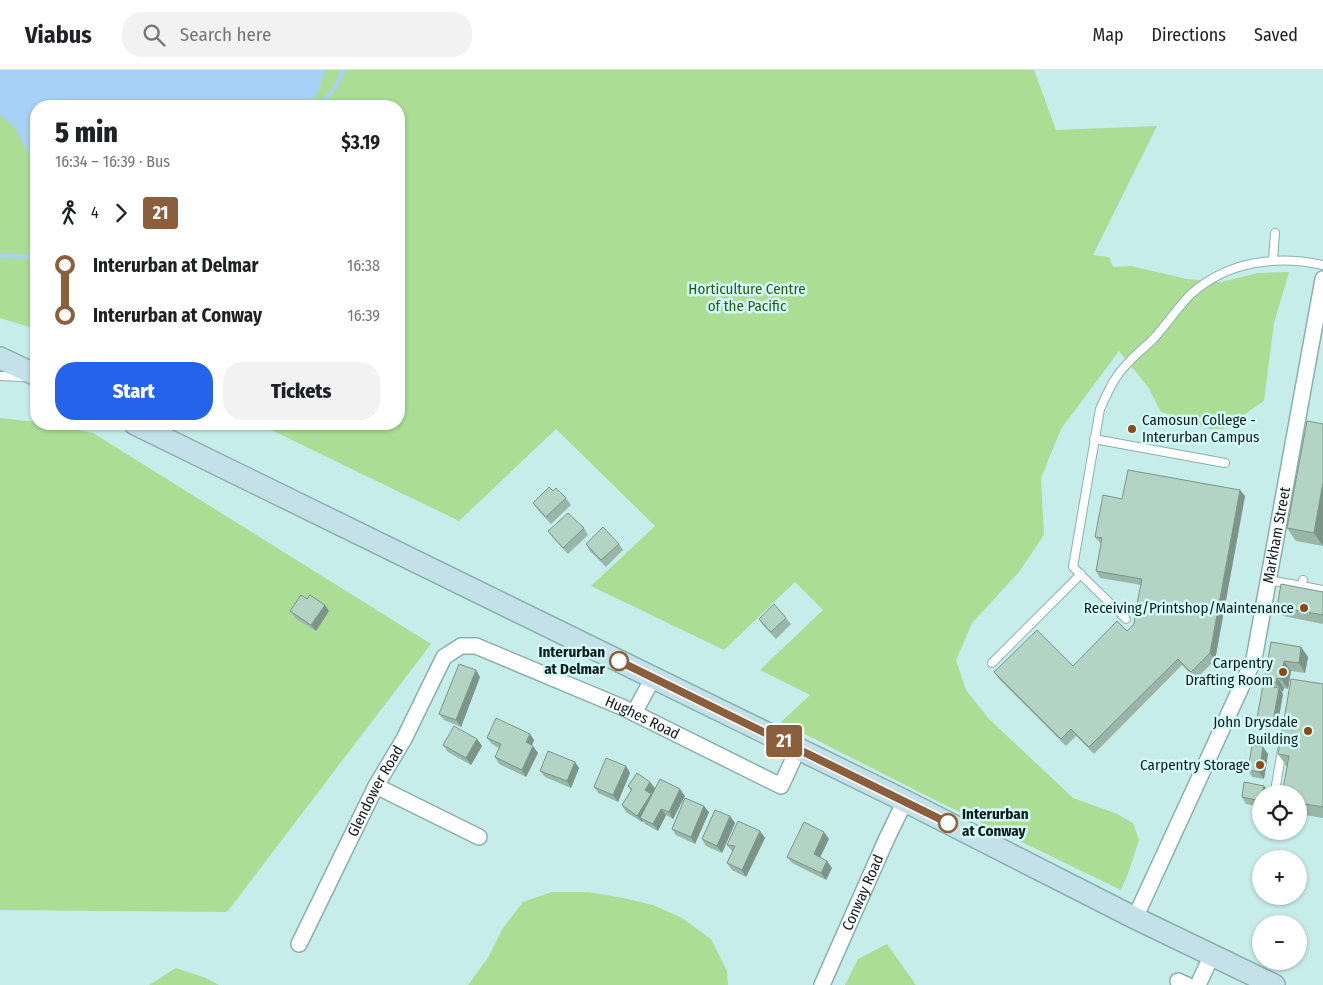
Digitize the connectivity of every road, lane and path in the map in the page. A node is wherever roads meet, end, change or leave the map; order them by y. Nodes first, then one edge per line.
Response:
1 (1275, 232) dead end
2 (1273, 260) junction
3 (1323, 265) edge
4 (1323, 279) edge
5 (1318, 335) edge
6 (0, 358) edge
7 (30, 374) edge
8 (0, 376) edge
9 (30, 377) edge
10 (147, 430) edge
11 (1094, 439) junction
12 (1225, 462) dead end
13 (1081, 574) junction
14 (1268, 580) junction
15 (1323, 590) edge
16 (1126, 619) dead end
17 (461, 646) joint
18 (992, 663) dead end
19 (653, 678) junction
20 (634, 713) junction
21 (1284, 739) edge
22 (798, 749) junction
23 (1276, 785) dead end
24 (376, 786) junction
25 (905, 801) junction
26 (479, 838) dead end
27 (1135, 918) junction
28 (299, 944) dead end
29 (1212, 955) junction
30 (822, 985) edge
31 (1198, 985) edge
32 (1274, 985) edge

1 - 2 lane
2 - 3 lane
2 - 11 lane
4 - 5 street, Markham Street
5 - 14 street, Markham Street
6 - 7 main road
8 - 9 lane
10 - 19 main road
11 - 12 lane
11 - 13 lane
13 - 16 lane
13 - 18 lane
14 - 15 lane
14 - 27 street, Markham Street
17 - 20 street, Hughes Road
17 - 24 street, Glendower Road
19 - 20 street
19 - 22 main road
20 - 22 street, Hughes Road
21 - 23 lane
22 - 25 main road
24 - 26 street
24 - 28 street, Glendower Road
25 - 27 main road
25 - 30 street, Conway Road
27 - 29 main road
29 - 31 street
29 - 32 main road

